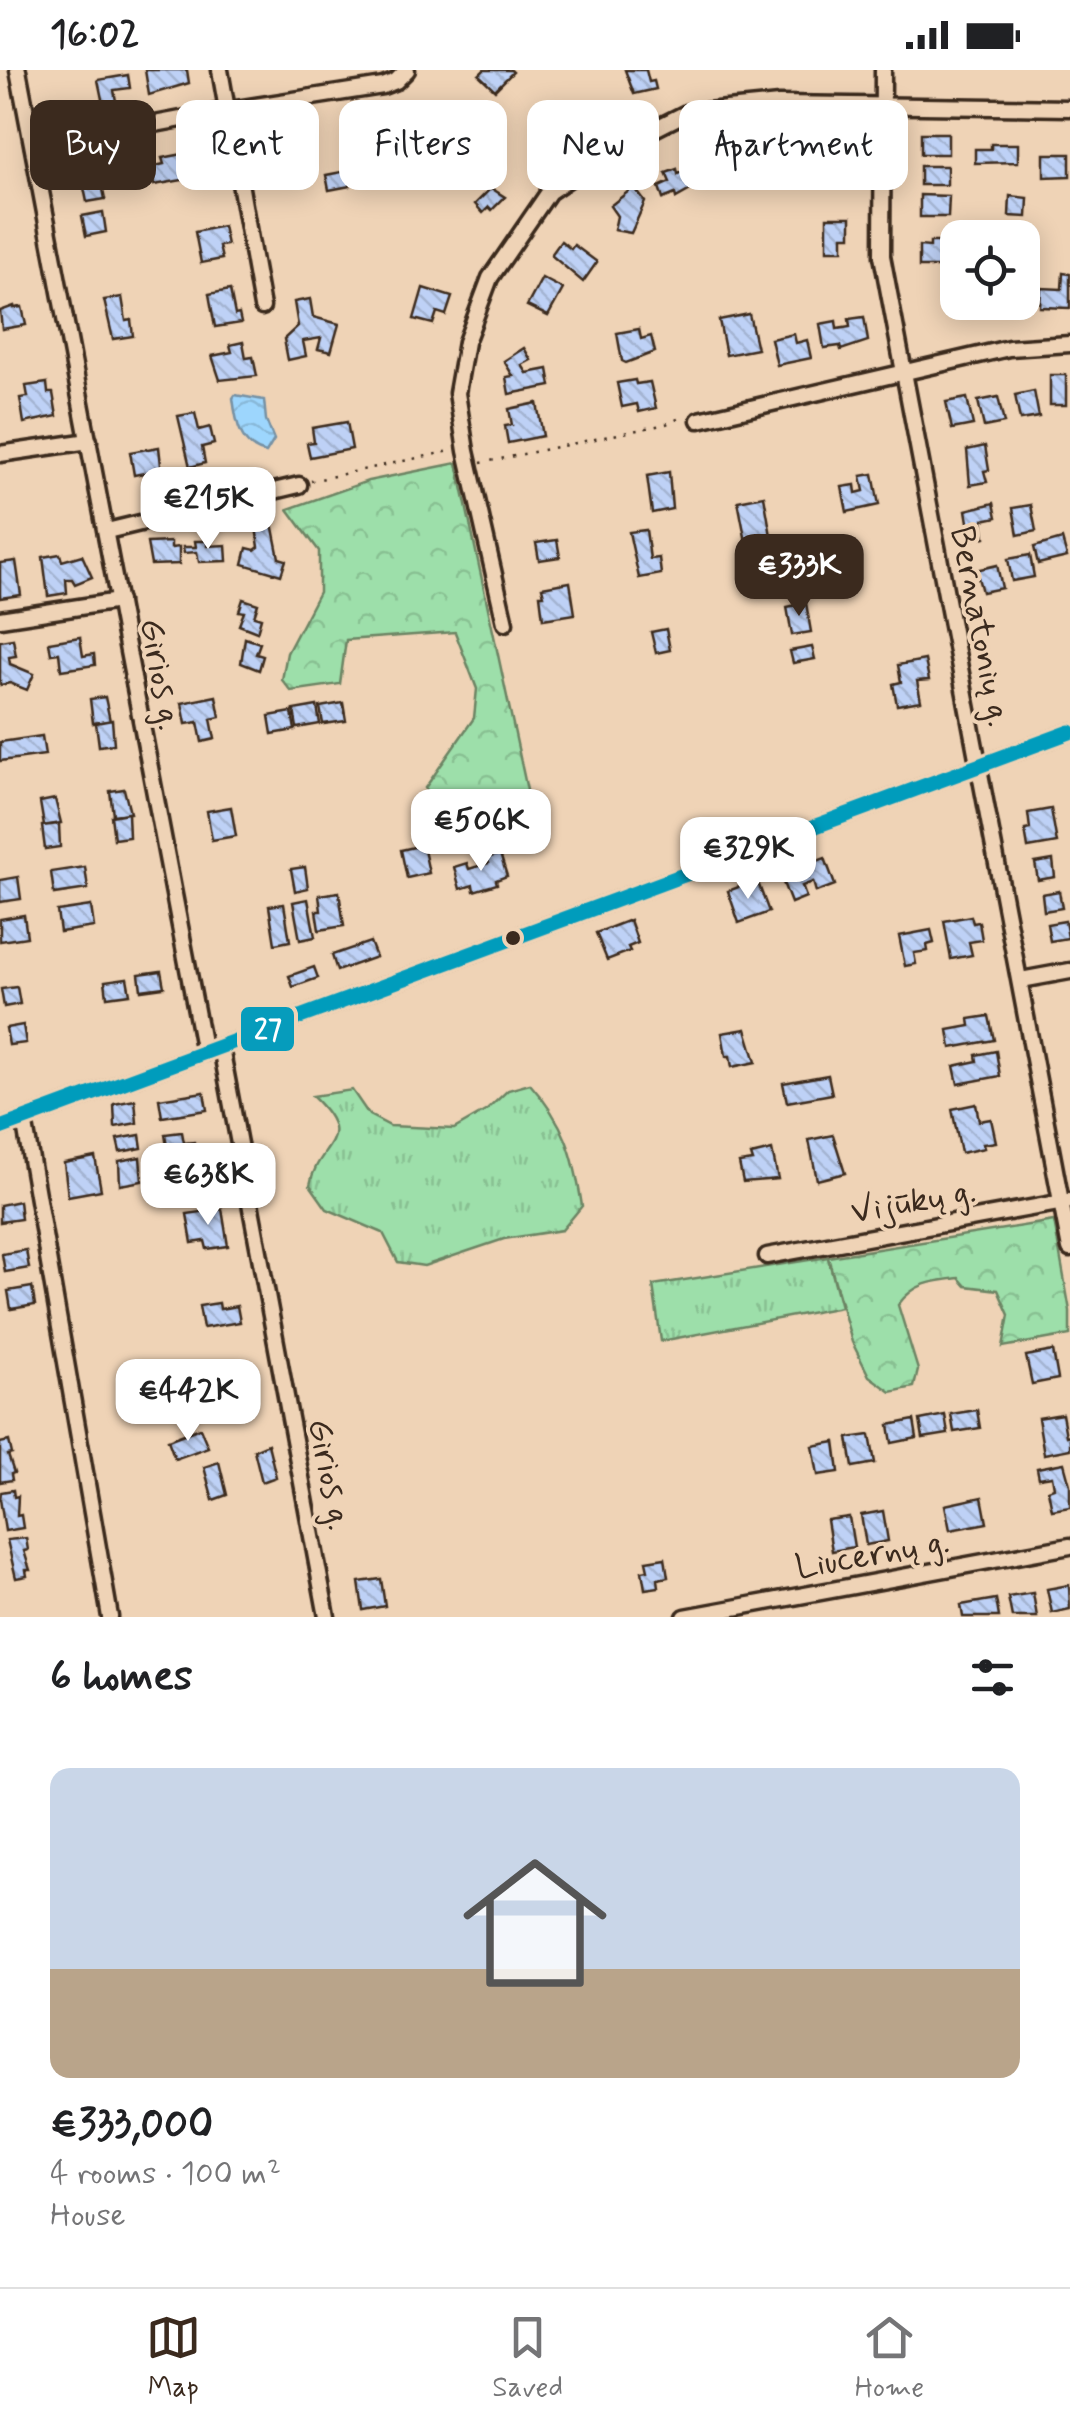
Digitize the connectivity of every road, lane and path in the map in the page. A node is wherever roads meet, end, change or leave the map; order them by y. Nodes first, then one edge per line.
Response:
1 (18, 70) edge
2 (220, 70) edge
3 (883, 70) edge
4 (407, 71) edge
5 (226, 100) edge
6 (293, 100) edge
7 (882, 100) edge
8 (908, 107) edge
9 (1070, 108) edge
10 (679, 117) edge
11 (30, 132) edge
12 (41, 190) edge
13 (242, 190) edge
14 (882, 190) edge
15 (262, 307) dead end
16 (1070, 344) edge
17 (903, 370) junction
18 (682, 417) dead end
19 (699, 420) dead end
20 (89, 441) junction
21 (466, 448) junction
22 (0, 454) edge
23 (470, 465) junction
24 (299, 485) joint
25 (107, 531) junction
26 (119, 601) junction
27 (0, 619) edge
28 (505, 624) dead end
29 (1070, 732) edge
30 (980, 766) junction
31 (1070, 971) edge
32 (1021, 980) junction
33 (221, 1046) junction
34 (204, 1053) junction
35 (24, 1120) junction
36 (0, 1128) edge
37 (1066, 1202) edge
38 (1070, 1249) edge
39 (767, 1256) dead end
40 (1070, 1546) edge
41 (706, 1615) edge
42 (110, 1617) edge
43 (327, 1617) edge
44 (685, 1617) edge

1 - 11 street, Girios g.
2 - 5 street
3 - 7 street, Bernatonių g.
4 - 6 street
8 - 9 street
10 - 21 street
12 - 20 street, Girios g.
13 - 15 street
14 - 17 street, Bernatonių g.
16 - 17 street
17 - 19 street
17 - 30 street, Bernatonių g.
18 - 23 path
20 - 22 street
20 - 25 street, Girios g.
21 - 23 street
21 - 24 path
23 - 28 street
24 - 25 street
25 - 26 street, Girios g.
26 - 27 street
26 - 34 street, Girios g.
29 - 30 street
30 - 32 street, Bernatonių g.
30 - 33 street
31 - 32 street
32 - 37 street, Bernatonių g.
33 - 34 street
33 - 43 street, Girios g.
34 - 35 street
35 - 36 street
35 - 42 street
37 - 38 street, Bernatonių g.
37 - 39 street, Vijūkų g.
40 - 41 street, Liucernų g.
41 - 44 street, Liucernų g.

